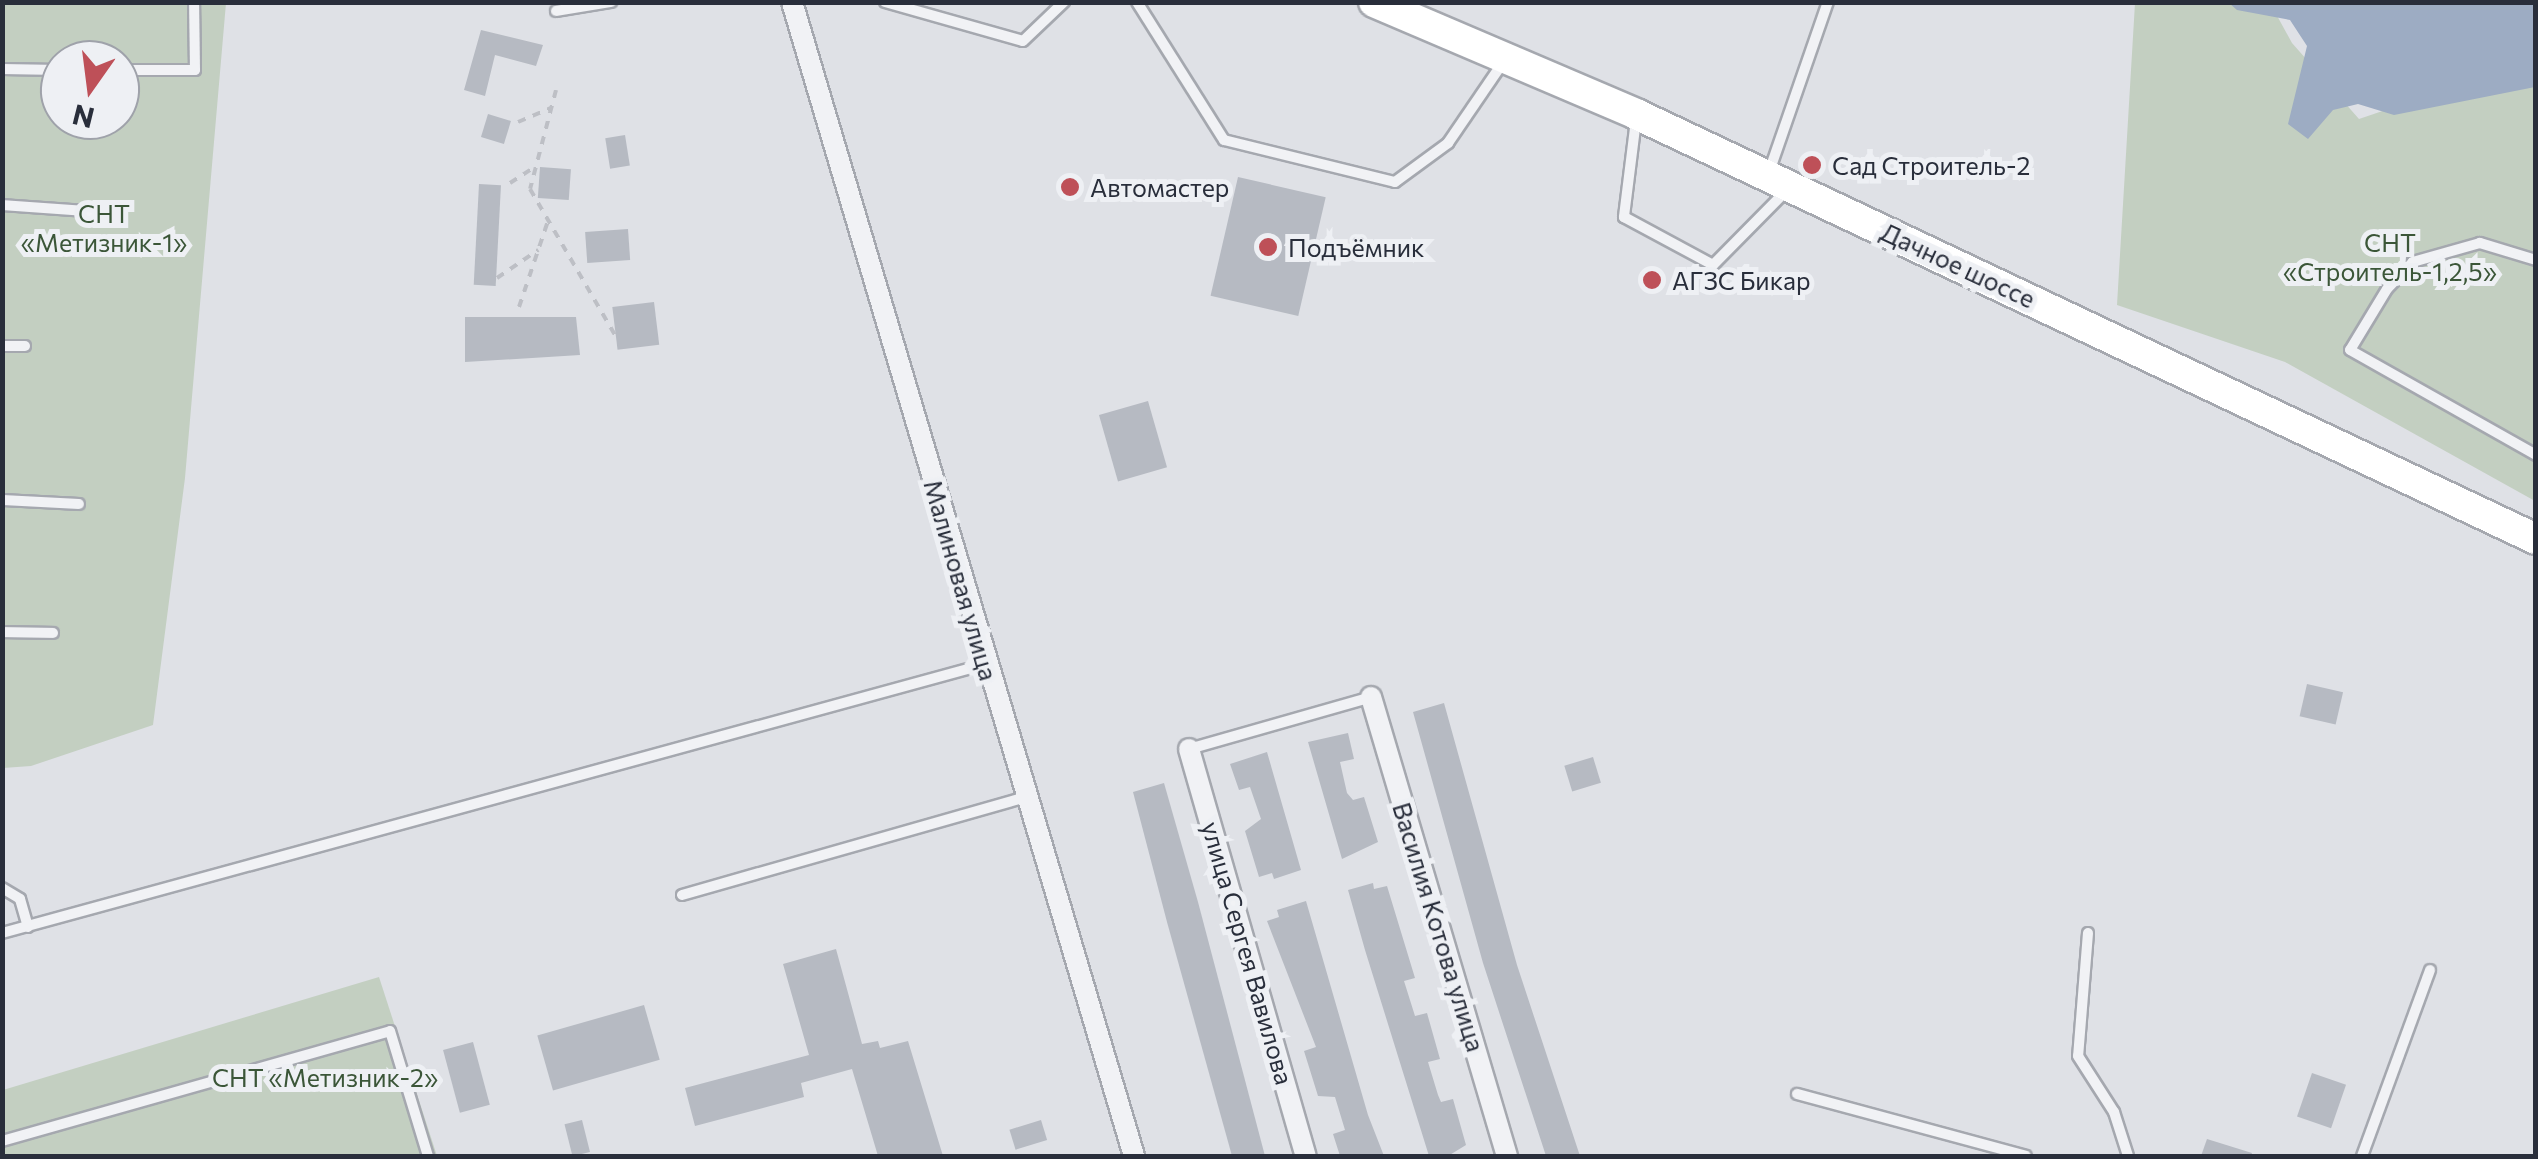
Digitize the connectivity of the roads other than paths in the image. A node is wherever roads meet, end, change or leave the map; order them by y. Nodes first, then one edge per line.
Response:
1 (194, 2) edge
2 (611, 2) edge
3 (792, 2) edge
4 (885, 2) edge
5 (1064, 2) edge
6 (1137, 2) edge
7 (1374, 2) edge
8 (1828, 2) edge
9 (556, 11) dead end
10 (1508, 55) junction
11 (2, 68) edge
12 (40, 69) edge
13 (140, 70) edge
14 (1636, 114) junction
15 (1779, 181) junction
16 (2, 205) edge
17 (113, 213) dead end
18 (2536, 260) edge
19 (2, 346) edge
20 (25, 346) dead end
21 (2536, 455) edge
22 (2, 500) edge
23 (78, 504) dead end
24 (2536, 539) edge
25 (2, 632) edge
26 (52, 633) dead end
27 (986, 664) junction
28 (1371, 697) joint
29 (1189, 749) joint
30 (1025, 796) junction
31 (2, 888) edge
32 (682, 895) dead end
33 (28, 927) junction
34 (2088, 933) dead end
35 (2, 934) edge
36 (2430, 970) dead end
37 (1797, 1094) dead end
38 (2, 1140) edge
39 (428, 1156) edge
40 (1134, 1156) edge
41 (1306, 1156) edge
42 (1507, 1156) edge
43 (2026, 1156) edge
44 (2128, 1156) edge
45 (2362, 1156) edge

1 - 13 lane
2 - 9 lane
3 - 27 street, Малиновая улица
4 - 5 lane
6 - 10 lane
7 - 10 main road, Дачное шоссе
8 - 15 lane
10 - 14 main road, Дачное шоссе
11 - 12 lane
14 - 15 main road, Дачное шоссе
14 - 15 lane
15 - 24 main road, Дачное шоссе
16 - 17 lane
18 - 21 lane
19 - 20 lane
22 - 23 lane
25 - 26 lane
27 - 30 street, Малиновая улица
27 - 33 lane
28 - 29 lane
28 - 42 street, Василия Котова улица
29 - 41 street, улица Сергея Вавилова
30 - 32 lane
30 - 40 street, Малиновая улица
31 - 33 lane
33 - 35 lane
34 - 44 lane
36 - 45 lane
37 - 43 lane
38 - 39 lane

